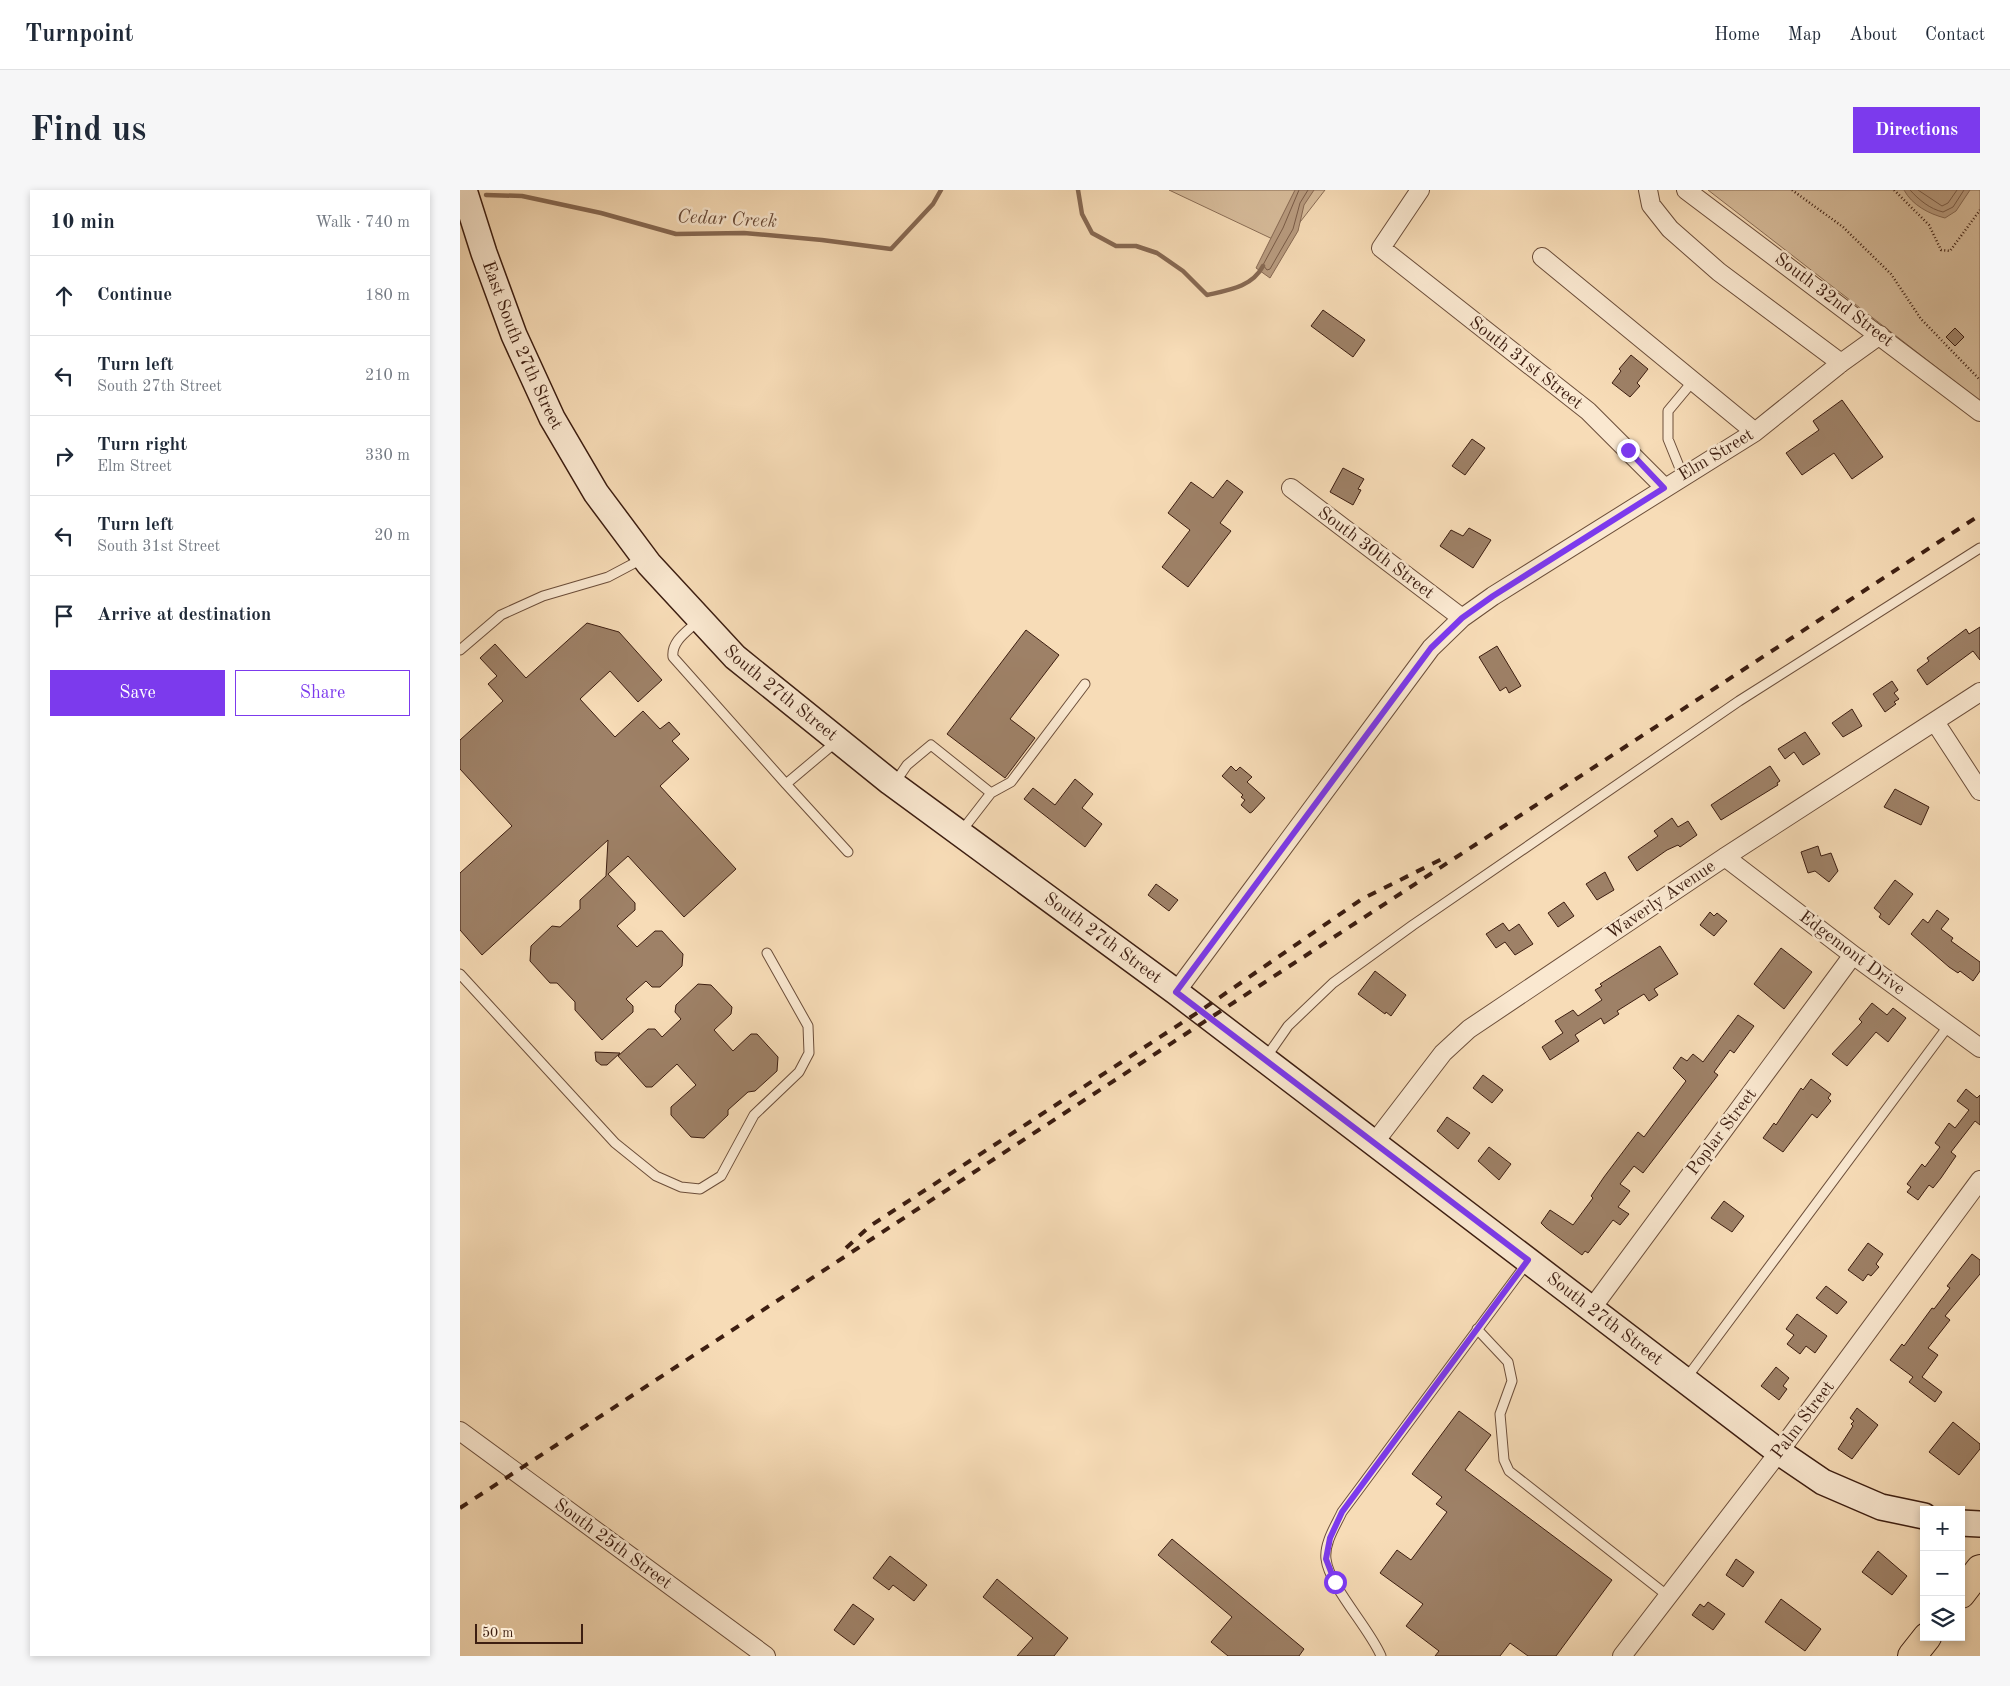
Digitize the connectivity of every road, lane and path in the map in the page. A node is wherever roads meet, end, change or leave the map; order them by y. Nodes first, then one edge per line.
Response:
1 (464, 190) edge
2 (1420, 190) edge
3 (1648, 190) edge
4 (1686, 190) edge
5 (1792, 190) edge
6 (1894, 190) edge
7 (1980, 210) edge
8 (1542, 257) dead end
9 (1880, 335) junction
10 (1841, 363) junction
11 (1980, 380) edge
12 (1693, 381) junction
13 (1980, 412) edge
14 (1755, 432) junction
15 (1683, 476) junction
16 (1291, 488) dead end
17 (1664, 488) junction
18 (596, 493) joint
19 (1980, 548) edge
20 (644, 557) junction
21 (1462, 618) junction
22 (700, 619) junction
23 (460, 650) edge
24 (1085, 684) dead end
25 (1980, 692) edge
26 (1935, 722) junction
27 (838, 740) junction
28 (786, 784) junction
29 (894, 785) junction
30 (1980, 791) edge
31 (991, 793) junction
32 (960, 834) junction
33 (848, 852) dead end
34 (1725, 857) junction
35 (767, 953) dead end
36 (1853, 955) junction
37 (460, 974) edge
38 (1176, 992) junction
39 (1949, 1025) junction
40 (1980, 1048) edge
41 (1264, 1060) junction
42 (1374, 1143) junction
43 (1980, 1180) edge
44 (1528, 1260) junction
45 (1592, 1308) junction
46 (1478, 1329) junction
47 (1685, 1380) junction
48 (460, 1431) edge
49 (1779, 1452) junction
50 (1920, 1515) edge
51 (1965, 1523) edge
52 (1980, 1524) edge
53 (1668, 1596) junction
54 (1924, 1641) edge
55 (766, 1656) edge
56 (1381, 1656) edge
57 (1622, 1656) edge
58 (1912, 1656) edge

1 - 18 main road, East South 27th Street
2 - 17 street, South 31st Street
3 - 10 street
4 - 9 street, South 32nd Street
5 - 11 path
6 - 7 path
8 - 12 street
9 - 10 street, Elm Street
9 - 13 street, South 32nd Street
10 - 14 street, Elm Street
12 - 14 street
12 - 15 lane
14 - 15 street, Elm Street
15 - 17 street, Elm Street
16 - 21 street, South 30th Street
17 - 21 street, Elm Street
18 - 20 main road, South 27th Street
19 - 41 lane
20 - 22 main road, South 27th Street
20 - 23 lane
21 - 38 street, Elm Street
22 - 27 main road, South 27th Street
22 - 28 lane
24 - 31 lane
25 - 26 street, Waverly Avenue
26 - 30 street
26 - 34 street, Waverly Avenue
27 - 28 lane
27 - 29 main road, South 27th Street
28 - 33 lane
29 - 31 lane
29 - 32 main road, South 27th Street
31 - 32 lane
32 - 38 main road, South 27th Street
34 - 36 street, Edgemont Drive
34 - 42 street, Waverly Avenue
35 - 37 lane
36 - 39 street, Edgemont Drive
36 - 45 street, Poplar Street
38 - 41 main road, South 27th Street
39 - 40 street, Edgemont Drive
39 - 47 lane
41 - 42 main road, South 27th Street
42 - 44 main road, South 27th Street
43 - 49 street, Palm Street
44 - 45 main road, South 27th Street
44 - 46 lane
45 - 47 main road, South 27th Street
46 - 53 lane
46 - 56 lane
47 - 49 main road, South 27th Street
48 - 55 street, South 25th Street
49 - 50 main road, South 27th Street
49 - 53 street, Palm Street
51 - 52 main road
53 - 57 street, Palm Street
54 - 58 main road

